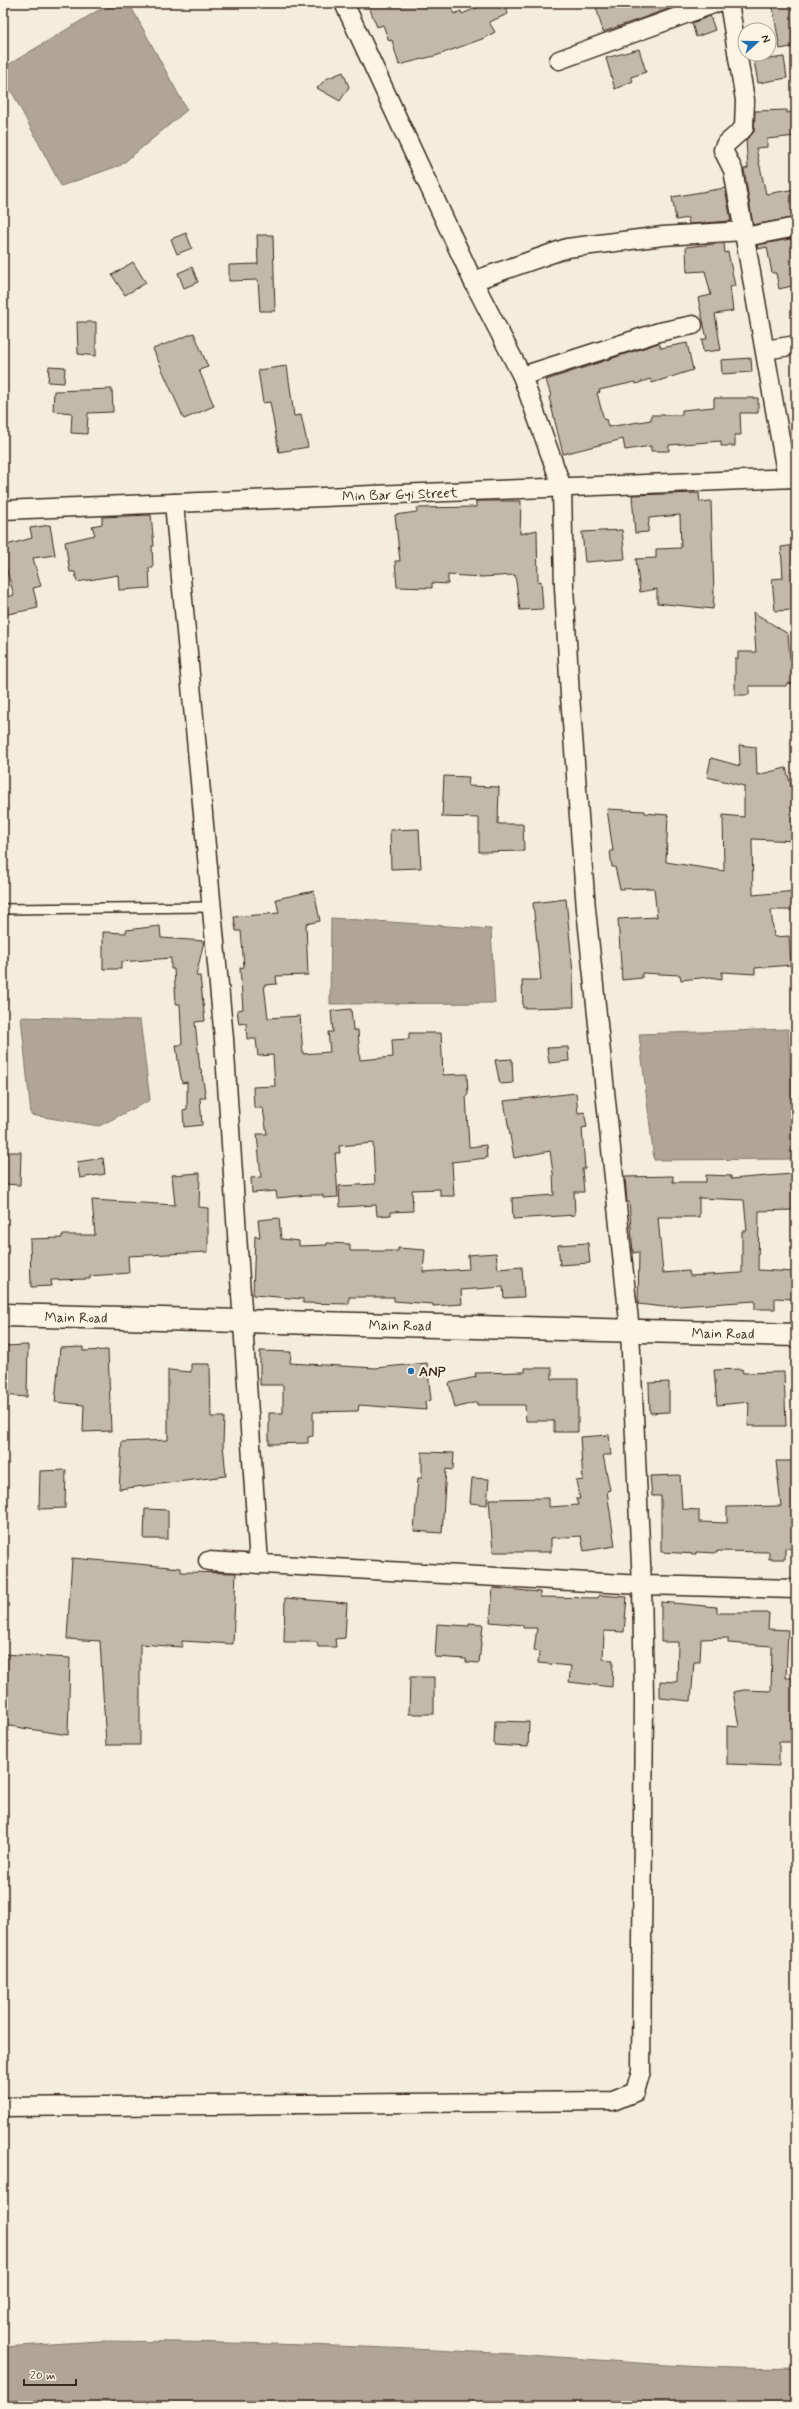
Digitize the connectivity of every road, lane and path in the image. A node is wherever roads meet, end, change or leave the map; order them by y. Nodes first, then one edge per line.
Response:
1 (344, 3) edge
2 (716, 3) edge
3 (729, 3) edge
4 (559, 60) dead end
5 (796, 227) edge
6 (744, 234) junction
7 (473, 281) junction
8 (693, 325) dead end
9 (796, 345) edge
10 (765, 350) junction
11 (522, 376) junction
12 (792, 478) edge
13 (562, 487) junction
14 (174, 503) junction
15 (3, 510) edge
16 (212, 907) junction
17 (3, 909) edge
18 (3, 1315) edge
19 (244, 1321) junction
20 (630, 1331) junction
21 (796, 1335) edge
22 (208, 1561) dead end
23 (259, 1564) junction
24 (642, 1585) junction
25 (796, 1589) edge
26 (3, 2107) edge

1 - 7 street
2 - 4 street
3 - 6 street
5 - 6 street
6 - 7 street
6 - 10 street
7 - 11 street
8 - 11 street
9 - 10 street
10 - 12 street
11 - 13 street
12 - 13 street, Min Bar Gyi Street
13 - 14 street, Min Bar Gyi Street
13 - 20 street
14 - 15 street, Min Bar Gyi Street
14 - 16 street
16 - 17 lane
16 - 19 street
18 - 19 main road, Main Road
19 - 20 main road, Main Road
19 - 23 street
20 - 21 main road, Main Road
20 - 24 street
22 - 23 street
23 - 24 street
24 - 25 street
24 - 26 street

